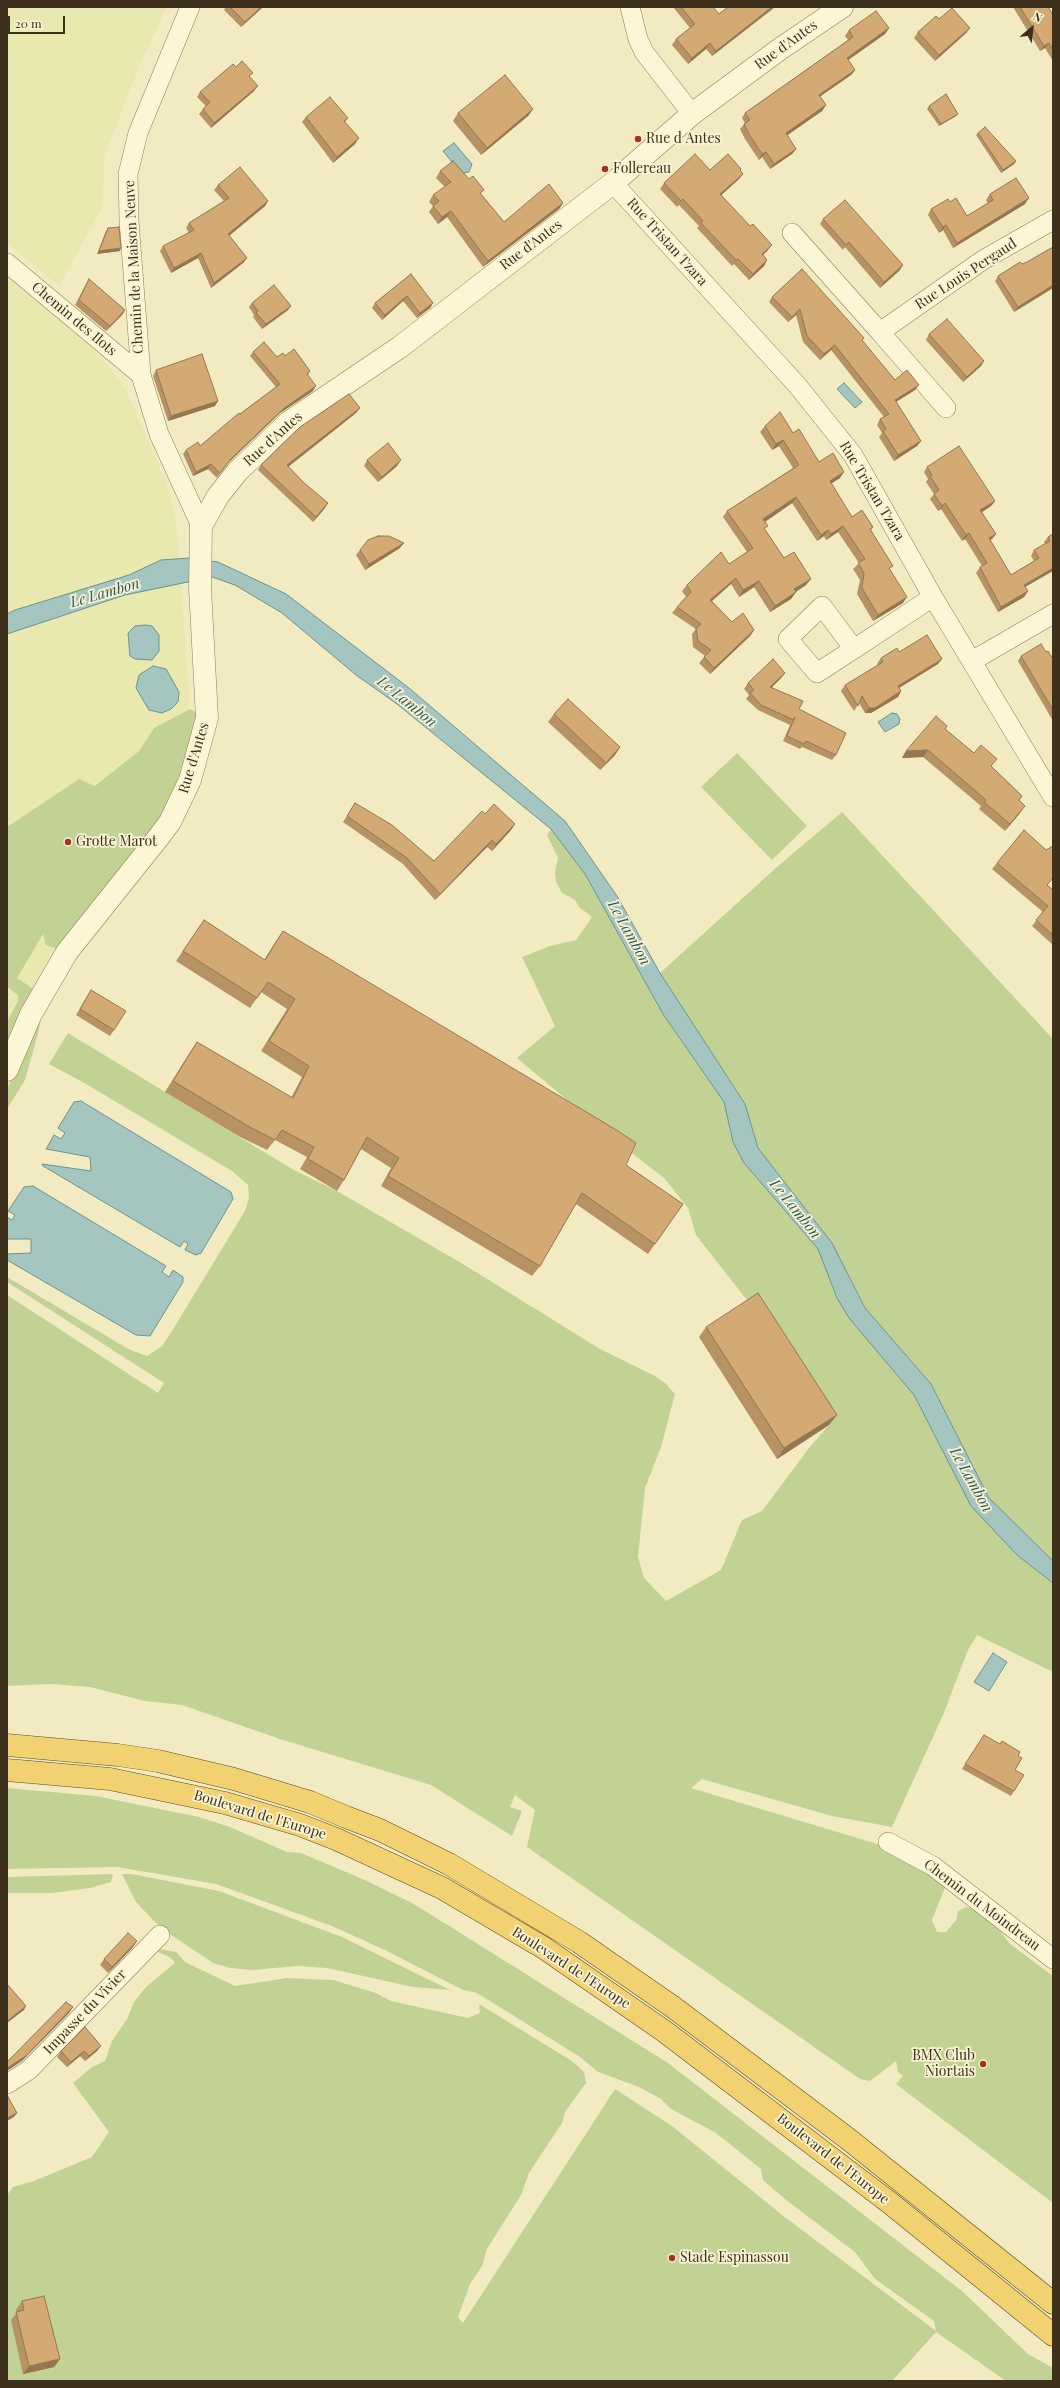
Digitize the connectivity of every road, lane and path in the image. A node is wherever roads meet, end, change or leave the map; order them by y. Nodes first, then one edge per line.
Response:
1 (190, 7) edge
2 (630, 7) edge
3 (842, 7) edge
4 (692, 114) junction
5 (613, 183) junction
6 (1053, 220) edge
7 (792, 232) dead end
8 (7, 263) edge
9 (880, 332) junction
10 (141, 375) junction
11 (946, 408) dead end
12 (201, 526) junction
13 (933, 597) junction
14 (1053, 614) edge
15 (854, 649) dead end
16 (972, 661) junction
17 (1053, 797) edge
18 (7, 1070) edge
19 (7, 1745) edge
20 (7, 1770) edge
21 (888, 1842) dead end
22 (160, 1935) dead end
23 (1053, 1959) edge
24 (7, 2084) edge
25 (1053, 2303) edge
26 (1053, 2335) edge

1 - 10 street, Chemin de la Maison Neuve
2 - 4 street
3 - 4 street, Rue d'Antes
4 - 5 street, Rue d'Antes
5 - 12 street, Rue d'Antes
5 - 13 street, Rue Tristan Tzara
6 - 9 street, Rue Louis Pergaud
7 - 9 street
8 - 10 street, Chemin des Ilots
9 - 11 street
10 - 12 street, Chemin de la Maison Neuve
12 - 18 street, Rue d'Antes
13 - 15 street
13 - 16 street, Rue Tristan Tzara
14 - 16 street
16 - 17 street, Rue Tristan Tzara
19 - 25 highway, Boulevard de l'Europe
20 - 26 highway, Boulevard de l'Europe
21 - 23 street, Chemin du Moindreau
22 - 24 street, Impasse du Vivier

